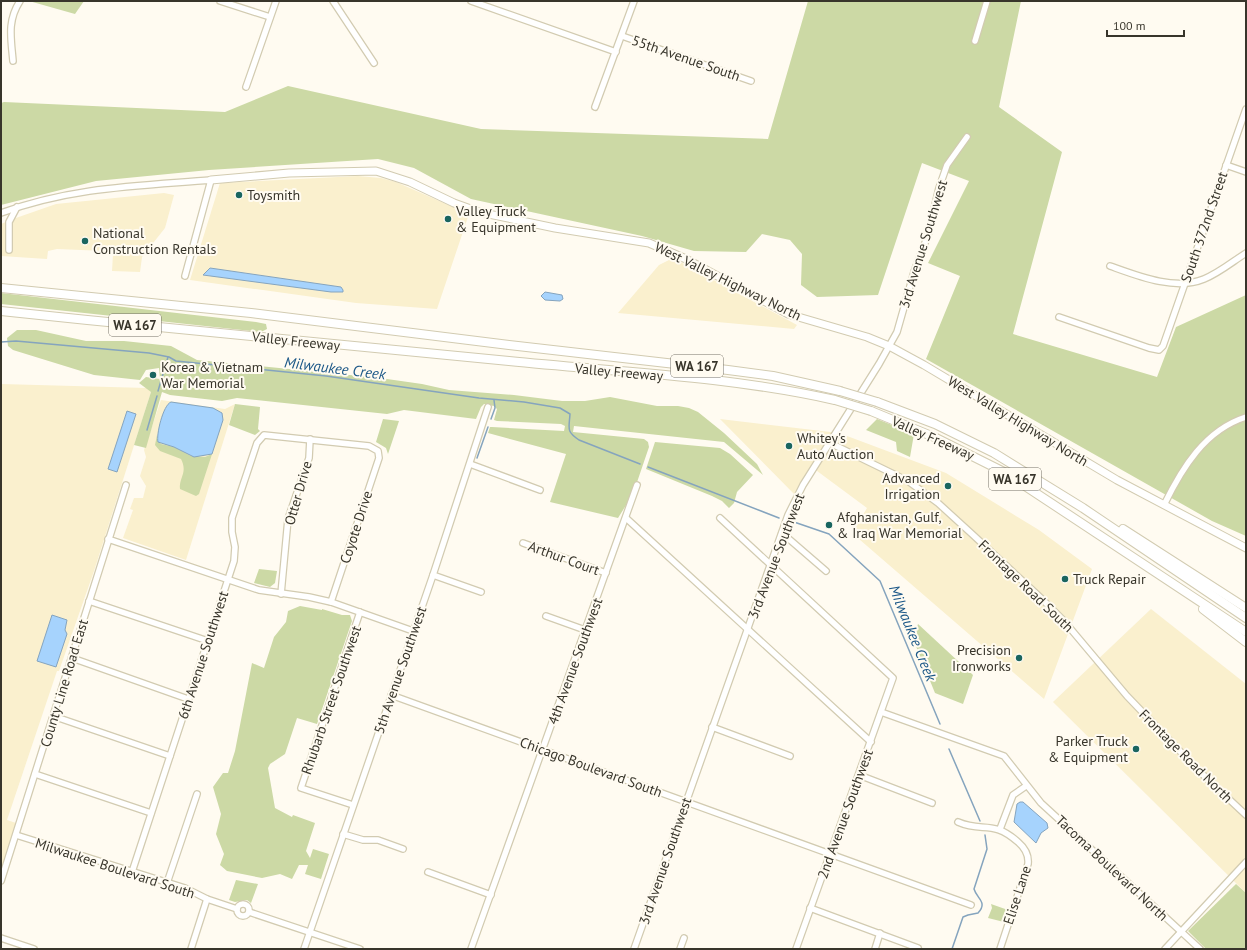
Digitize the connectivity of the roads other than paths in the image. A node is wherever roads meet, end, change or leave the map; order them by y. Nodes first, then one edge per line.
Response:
1 (20, 1) edge
2 (220, 1) edge
3 (276, 1) edge
4 (333, 1) edge
5 (471, 1) edge
6 (634, 1) edge
7 (988, 1) edge
8 (270, 16) junction
9 (622, 36) junction
10 (975, 41) dead end
11 (616, 52) junction
12 (13, 61) dead end
13 (374, 63) dead end
14 (751, 81) dead end
15 (246, 87) dead end
16 (595, 107) dead end
17 (1246, 109) edge
18 (967, 137) dead end
19 (1226, 165) junction
20 (1246, 172) edge
21 (211, 180) junction
22 (17, 207) junction
23 (1, 213) edge
24 (9, 250) dead end
25 (1246, 253) edge
26 (1110, 266) dead end
27 (185, 276) dead end
28 (1185, 282) junction
29 (1, 283) edge
30 (1, 288) edge
31 (84, 296) junction
32 (1, 311) edge
33 (1, 316) edge
34 (1059, 317) dead end
35 (87, 320) junction
36 (890, 346) junction
37 (488, 407) dead end
38 (1246, 417) edge
39 (310, 439) junction
40 (830, 443) junction
41 (470, 464) junction
42 (126, 485) dead end
43 (638, 485) dead end
44 (540, 490) dead end
45 (1164, 505) junction
46 (1083, 508) junction
47 (626, 518) junction
48 (720, 518) dead end
49 (782, 533) junction
50 (108, 539) junction
51 (523, 543) dead end
52 (1246, 548) edge
53 (771, 565) junction
54 (1148, 567) junction
55 (826, 571) dead end
56 (606, 573) junction
57 (433, 575) junction
58 (228, 579) junction
59 (481, 592) dead end
60 (281, 594) junction
61 (89, 601) junction
62 (331, 602) junction
63 (1246, 608) edge
64 (360, 612) junction
65 (546, 616) dead end
66 (1246, 618) edge
67 (748, 629) junction
68 (585, 630) junction
69 (413, 631) junction
70 (1246, 632) edge
71 (208, 641) junction
72 (1246, 642) edge
73 (72, 658) junction
74 (391, 695) junction
75 (1127, 696) joint
76 (188, 699) junction
77 (881, 712) junction
78 (53, 716) junction
79 (712, 728) junction
80 (871, 742) junction
81 (544, 749) junction
82 (170, 756) junction
83 (790, 756) dead end
84 (35, 774) junction
85 (859, 775) junction
86 (1026, 786) junction
87 (197, 794) dead end
88 (686, 801) junction
89 (932, 803) dead end
90 (353, 805) junction
91 (151, 812) junction
92 (1246, 815) edge
93 (958, 822) dead end
94 (1000, 829) junction
95 (343, 834) junction
96 (16, 835) junction
97 (403, 849) dead end
98 (830, 854) junction
99 (1246, 862) edge
100 (132, 872) junction
101 (428, 872) dead end
102 (1, 881) edge
103 (167, 883) junction
104 (491, 895) junction
105 (207, 899) junction
106 (971, 905) dead end
107 (810, 908) junction
108 (310, 931) junction
109 (1181, 932) junction
110 (880, 933) junction
111 (1, 938) edge
112 (684, 938) dead end
113 (357, 948) edge
114 (918, 948) dead end
115 (34, 949) edge
116 (191, 949) edge
117 (304, 949) edge
118 (471, 949) edge
119 (634, 949) edge
120 (680, 949) edge
121 (796, 949) edge
122 (875, 949) edge
123 (1000, 949) edge
124 (1165, 949) edge
125 (1200, 949) edge

1 - 12 street
2 - 8 street
3 - 8 street
4 - 13 street
5 - 11 street, 55th Avenue South
6 - 9 street
7 - 10 street
8 - 15 street
9 - 11 street
9 - 14 street, 55th Avenue South
11 - 16 street
17 - 19 street, South 372nd Street
18 - 36 street, 3rd Avenue Southwest
19 - 20 street
19 - 28 street, South 372nd Street
21 - 22 street
21 - 27 street
21 - 36 main road, West Valley Highway North
22 - 23 street
22 - 24 street
25 - 28 street
26 - 28 street
28 - 34 street, South 372nd Street
29 - 31 highway
30 - 31 highway, Valley Freeway / WA 167
31 - 46 highway, Valley Freeway / WA 167, bridge
32 - 35 highway, Valley Freeway / WA 167
33 - 35 highway
35 - 54 highway, Valley Freeway / WA 167, bridge
36 - 40 street, 3rd Avenue Southwest
36 - 45 main road, West Valley Highway North
37 - 41 street, 5th Avenue Southwest
38 - 45 street
39 - 58 street, 6th Avenue Southwest
39 - 60 street, Otter Drive
39 - 62 street, Coyote Drive
40 - 49 street, 3rd Avenue Southwest
40 - 75 street, Frontage Road South
41 - 44 street
41 - 57 street, 5th Avenue Southwest
42 - 50 street, County Line Road East
43 - 47 street, 4th Avenue Southwest
45 - 52 main road, West Valley Highway North
46 - 63 highway
46 - 66 highway, Valley Freeway / WA 167
47 - 56 street, 4th Avenue Southwest
47 - 67 street
48 - 53 street
49 - 53 street, 3rd Avenue Southwest
49 - 55 street
50 - 58 street
50 - 61 street, County Line Road East
51 - 56 street, Arthur Court
53 - 67 street, 3rd Avenue Southwest
53 - 77 street, 2nd Avenue Southwest
54 - 70 highway, Valley Freeway / WA 167
54 - 72 highway
56 - 68 street, 4th Avenue Southwest
57 - 59 street
57 - 69 street, 5th Avenue Southwest
58 - 60 street
58 - 71 street, 6th Avenue Southwest
60 - 62 street
61 - 71 street
61 - 73 street, County Line Road East
62 - 64 street
64 - 69 street
64 - 90 street, Rhubarb Street Southwest
65 - 68 street
67 - 79 street, 3rd Avenue Southwest
67 - 80 street
68 - 81 street, 4th Avenue Southwest
69 - 74 street, 5th Avenue Southwest
71 - 76 street, 6th Avenue Southwest
73 - 76 street
73 - 78 street, County Line Road East
74 - 81 street, Chicago Boulevard South
74 - 90 street, 5th Avenue Southwest
75 - 92 street, Frontage Road North
76 - 82 street, 6th Avenue Southwest
77 - 80 street, 2nd Avenue Southwest
77 - 86 street, Tacoma Boulevard North
78 - 82 street
78 - 84 street, County Line Road East
79 - 83 street
79 - 88 street, 3rd Avenue Southwest
80 - 85 street, 2nd Avenue Southwest
81 - 88 street, Chicago Boulevard South
81 - 104 street, 4th Avenue Southwest
82 - 91 street, 6th Avenue Southwest
84 - 91 street
84 - 96 street, County Line Road East
85 - 89 street
85 - 98 street, 2nd Avenue Southwest
86 - 94 street
86 - 109 street, Tacoma Boulevard North
87 - 103 street
88 - 98 street, Chicago Boulevard South
88 - 119 street, 3rd Avenue Southwest
90 - 95 street, 5th Avenue Southwest
91 - 100 street, 6th Avenue Southwest
93 - 94 street
94 - 123 street, Elise Lane
95 - 97 street
95 - 108 street, 5th Avenue Southwest
96 - 100 street, Milwaukee Boulevard South
96 - 102 street, County Line Road East
98 - 106 street, Chicago Boulevard South
98 - 107 street, 2nd Avenue Southwest
99 - 109 street
100 - 103 street, Milwaukee Boulevard South
101 - 104 street
103 - 105 street, Milwaukee Boulevard South
104 - 118 street, 4th Avenue Southwest
105 - 108 street, Milwaukee Boulevard South
105 - 116 street
107 - 110 street
107 - 121 street, 2nd Avenue Southwest
108 - 113 street, Milwaukee Boulevard South
108 - 117 street, 5th Avenue Southwest
109 - 124 street
109 - 125 street, Tacoma Boulevard North
110 - 114 street
110 - 122 street
111 - 115 street
112 - 120 street

